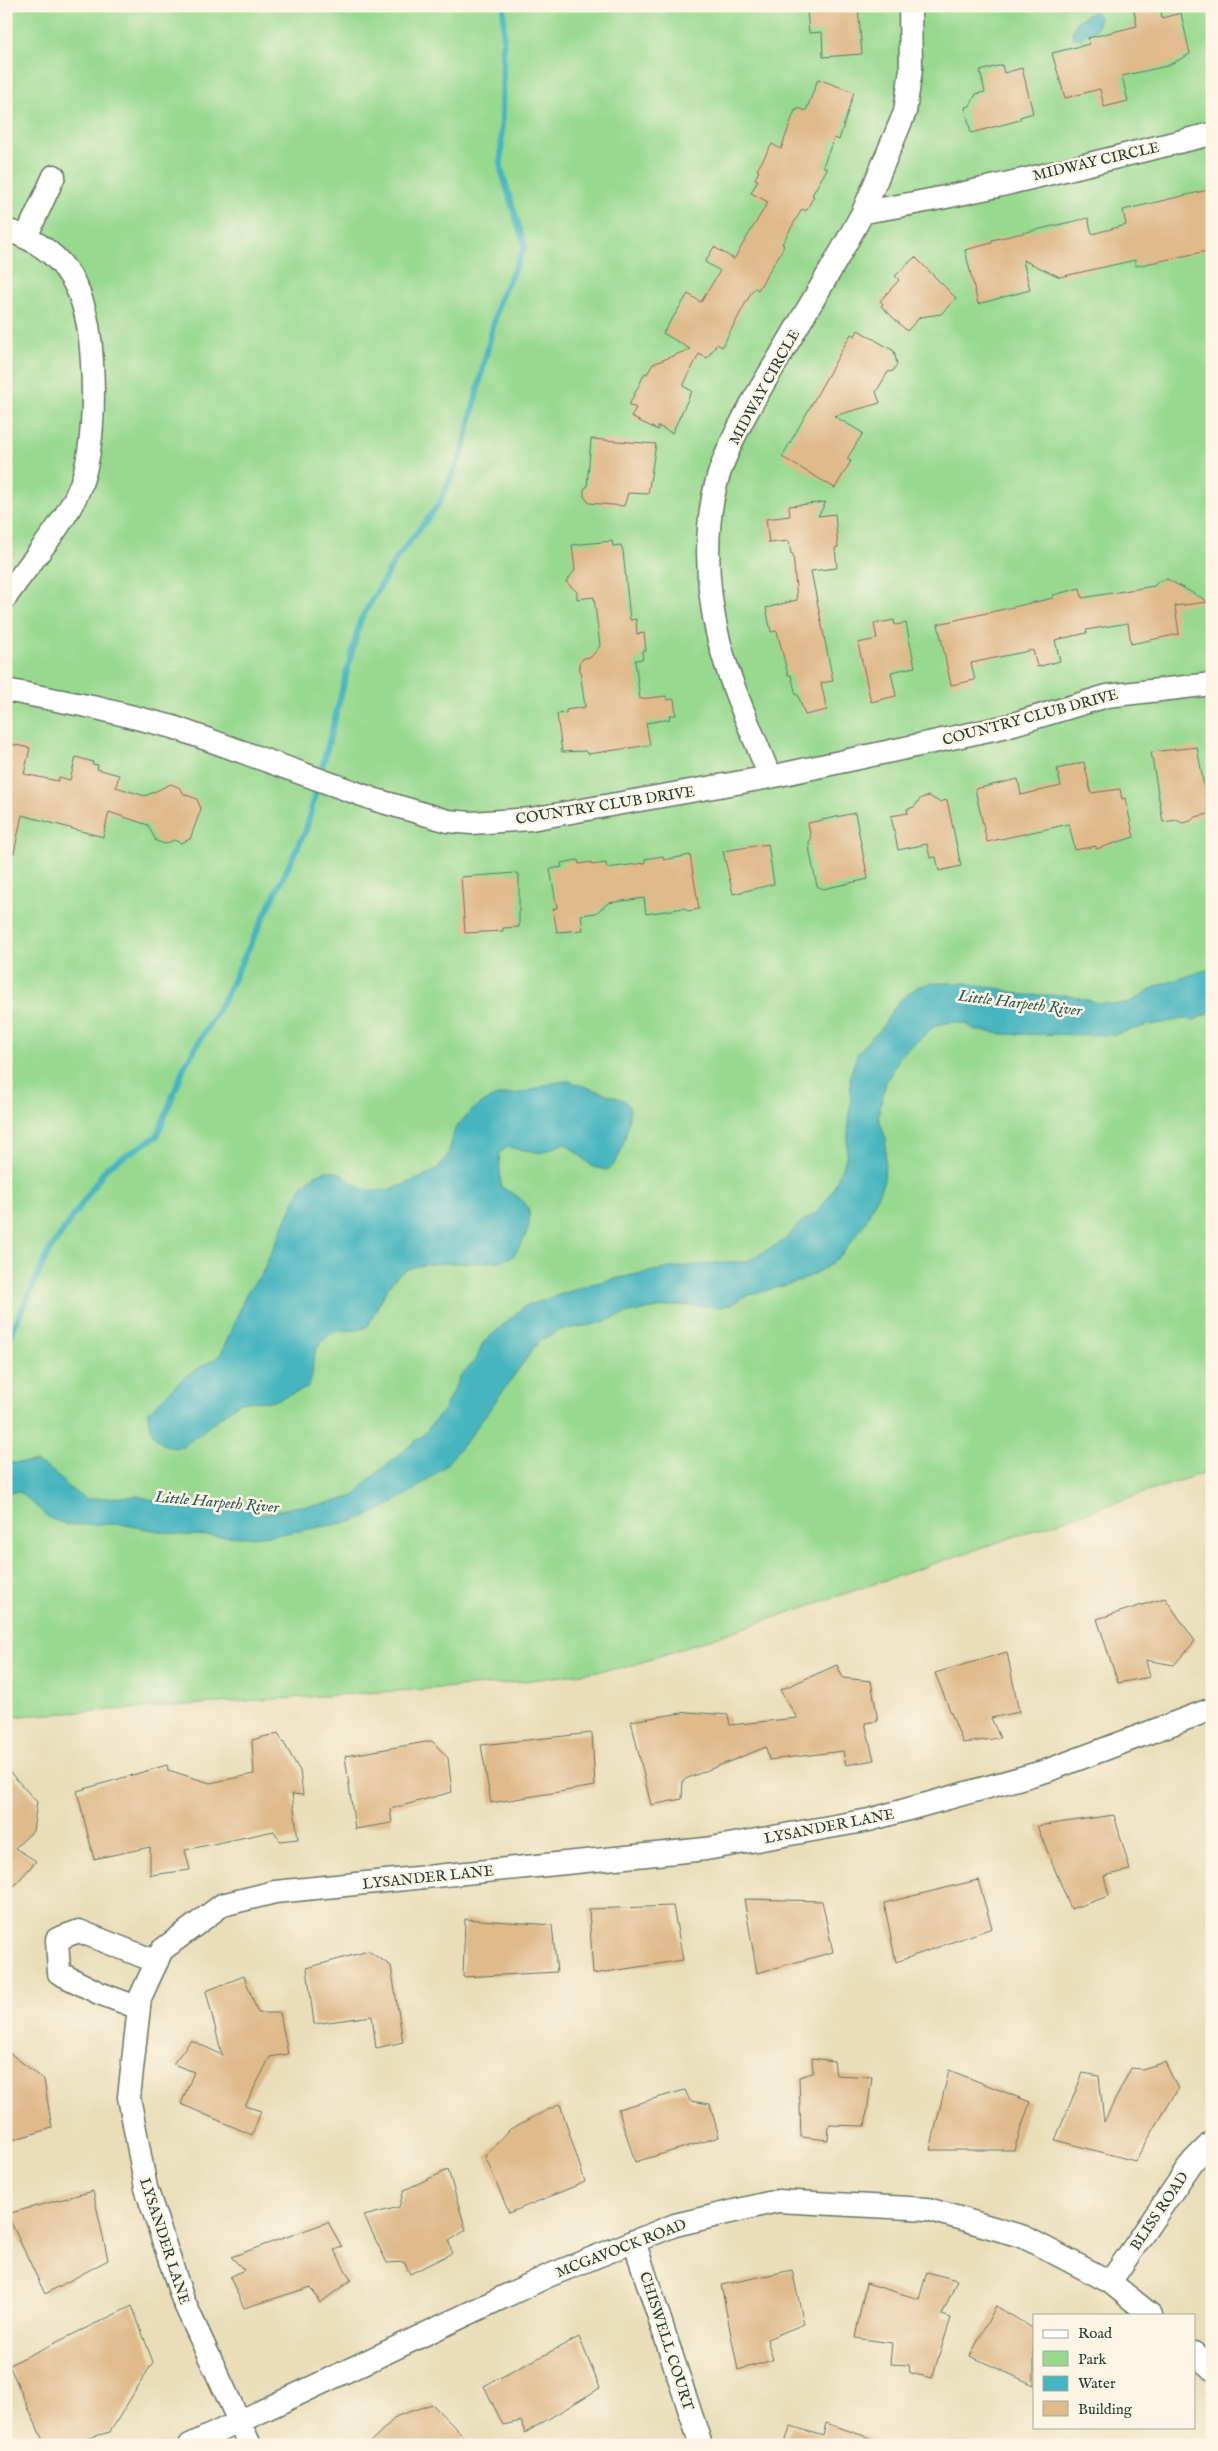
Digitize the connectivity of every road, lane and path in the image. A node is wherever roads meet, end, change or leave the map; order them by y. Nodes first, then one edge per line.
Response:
1 (910, 6) edge
2 (1212, 134) edge
3 (54, 176) dead end
4 (863, 212) junction
5 (16, 233) edge
6 (6, 597) edge
7 (1212, 684) edge
8 (6, 690) edge
9 (770, 777) junction
10 (1212, 1709) edge
11 (157, 1962) junction
12 (139, 2008) junction
13 (1212, 2142) edge
14 (634, 2241) junction
15 (1110, 2282) junction
16 (1149, 2314) edge
17 (1196, 2354) edge
18 (1212, 2369) edge
19 (238, 2422) junction
20 (700, 2442) dead end
21 (190, 2445) edge
22 (250, 2445) edge

1 - 4 street, MIDWAY CIRCLE
2 - 4 street, MIDWAY CIRCLE
3 - 5 street
4 - 9 street, MIDWAY CIRCLE
5 - 6 street
7 - 9 street, COUNTRY CLUB DRIVE
8 - 9 street, COUNTRY CLUB DRIVE
10 - 11 street, LYSANDER LANE
11 - 12 street, LYSANDER LANE
11 - 12 street
12 - 19 street, LYSANDER LANE
13 - 15 street, BLISS ROAD
14 - 15 street, MCGAVOCK ROAD
14 - 19 street, MCGAVOCK ROAD
14 - 20 street, CHISWELL COURT
15 - 16 street, MCGAVOCK ROAD
17 - 18 street
19 - 21 street, MCGAVOCK ROAD
19 - 22 street, LYSANDER LANE

